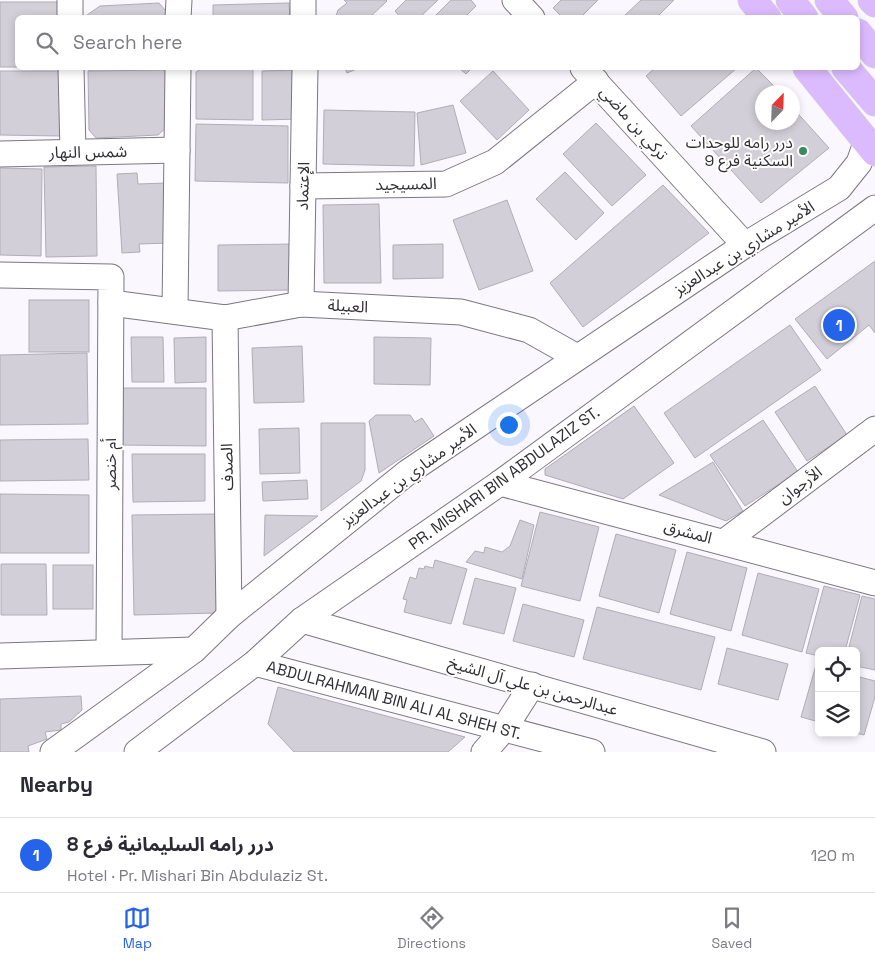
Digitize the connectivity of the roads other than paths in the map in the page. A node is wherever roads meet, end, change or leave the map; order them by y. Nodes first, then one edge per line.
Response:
1 (70, 0) edge
2 (179, 0) edge
3 (303, 0) edge
4 (515, 0) edge
5 (752, 0) edge
6 (790, 0) edge
7 (829, 0) edge
8 (872, 0) edge
9 (875, 3) edge
10 (70, 15) edge
11 (178, 15) edge
12 (303, 15) edge
13 (529, 15) edge
14 (764, 15) edge
15 (802, 15) edge
16 (842, 15) edge
17 (860, 36) edge
18 (875, 54) edge
19 (71, 70) edge
20 (178, 70) edge
21 (305, 70) edge
22 (809, 70) edge
23 (848, 70) edge
24 (589, 74) edge
25 (875, 102) edge
26 (871, 148) edge
27 (177, 150) junction
28 (73, 152) junction
29 (0, 154) edge
30 (303, 186) junction
31 (814, 203) junction
32 (875, 208) edge
33 (840, 234) junction
34 (745, 246) junction
35 (0, 275) edge
36 (111, 303) junction
37 (301, 304) junction
38 (175, 311) junction
39 (225, 318) junction
40 (577, 357) junction
41 (875, 429) edge
42 (500, 483) junction
43 (724, 542) junction
44 (875, 583) edge
45 (230, 616) junction
46 (302, 620) junction
47 (194, 650) junction
48 (109, 651) junction
49 (0, 656) edge
50 (255, 663) junction
51 (532, 685) junction
52 (504, 729) junction
53 (53, 752) edge
54 (137, 752) edge
55 (484, 752) edge
56 (592, 752) edge
57 (762, 752) edge

1 - 10 street
2 - 11 street
3 - 12 street
4 - 13 street
5 - 14 main road
6 - 15 main road
7 - 16 main road
8 - 9 main road
17 - 18 main road
19 - 28 street
20 - 27 street
21 - 30 street, الإعتماد
22 - 26 main road
23 - 25 main road
24 - 30 street, المسيجيد
24 - 34 street, تركي بن ماضي
26 - 31 street, الأمير مشاري بن عبدالعزيز
27 - 28 street, شمس النهار
27 - 38 street
28 - 29 street, شمس النهار
30 - 37 street, الإعتماد
31 - 33 street
31 - 34 street, الأمير مشاري بن عبدالعزيز
32 - 33 street, PR. MISHARI BIN ABDULAZIZ ST.
33 - 42 street, PR. MISHARI BIN ABDULAZIZ ST.
34 - 40 street, الأمير مشاري بن عبدالعزيز
35 - 36 street, أم خنصر
36 - 38 street, العبيلة
36 - 48 street, أم خنصر
37 - 39 street, العبيلة
37 - 40 street, العبيلة
38 - 39 street, العبيلة
39 - 45 street, الصدف
40 - 45 street, الأمير مشاري بن عبدالعزيز
41 - 43 street, الأرجوان
42 - 43 street, المشرق
42 - 46 street, PR. MISHARI BIN ABDULAZIZ ST.
43 - 44 street, المشرق
45 - 47 street, الأمير مشاري بن عبدالعزيز
46 - 50 street, PR. MISHARI BIN ABDULAZIZ ST.
46 - 51 street, عبدالرحمن بن علي آل الشيخ
47 - 48 street
47 - 53 street, الأمير مشاري بن عبدالعزيز
48 - 49 street
50 - 52 street, ABDULRAHMAN BIN ALI AL SHEH ST.
50 - 54 street, PR. MISHARI BIN ABDULAZIZ ST.
51 - 52 street
51 - 57 street, عبدالرحمن بن علي آل الشيخ
52 - 55 street
52 - 56 street, ABDULRAHMAN BIN ALI AL SHEH ST.

